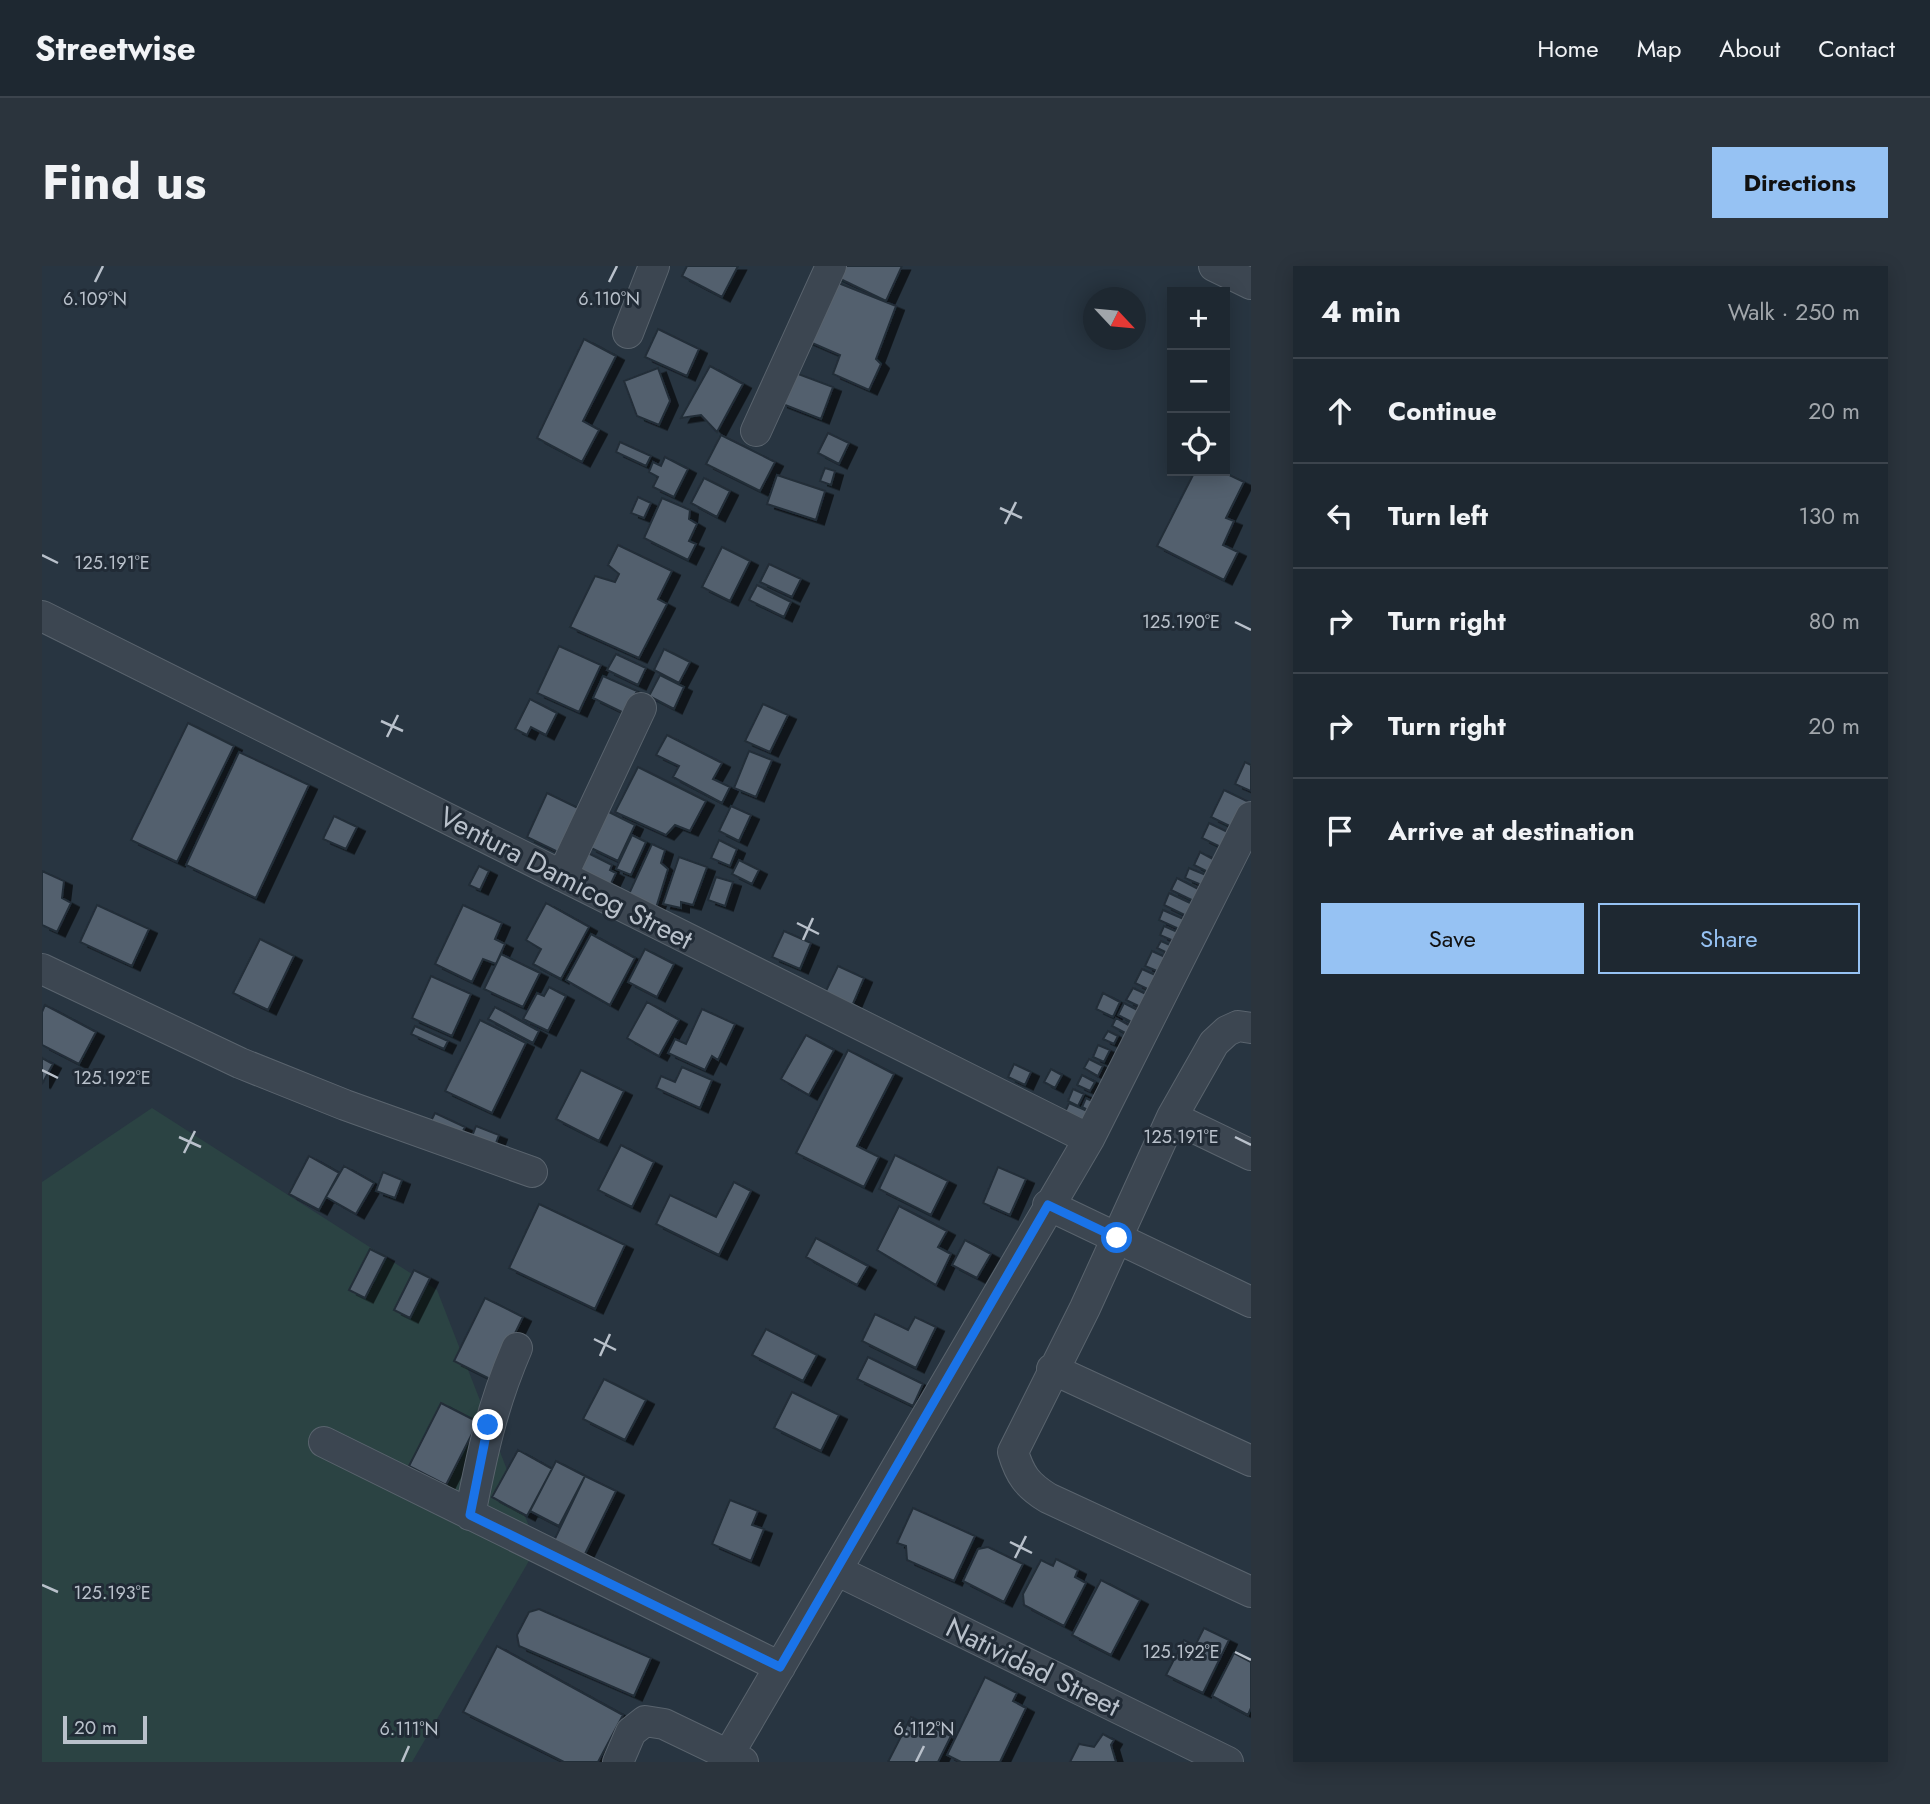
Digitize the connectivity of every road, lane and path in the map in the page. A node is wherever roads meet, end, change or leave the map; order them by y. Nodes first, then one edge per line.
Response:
1 (654, 266) edge
2 (831, 266) edge
3 (1214, 266) edge
4 (1251, 284) edge
5 (628, 333) dead end
6 (756, 431) dead end
7 (42, 616) edge
8 (641, 708) dead end
9 (1251, 817) edge
10 (562, 876) junction
11 (42, 969) edge
12 (1251, 1028) edge
13 (1172, 1117) junction
14 (1089, 1139) junction
15 (1251, 1155) edge
16 (532, 1172) dead end
17 (1048, 1205) junction
18 (1117, 1238) junction
19 (1251, 1302) edge
20 (517, 1348) dead end
21 (1052, 1369) junction
22 (324, 1442) dead end
23 (1251, 1461) edge
24 (470, 1515) junction
25 (838, 1571) junction
26 (1251, 1592) edge
27 (780, 1667) junction
28 (732, 1760) edge
29 (618, 1762) edge
30 (1228, 1762) edge

1 - 5 street
2 - 6 street
3 - 4 street
7 - 10 street, Ventura Damicog Street
8 - 10 street
9 - 14 street
10 - 14 street, Ventura Damicog Street
11 - 16 street
12 - 13 street
13 - 15 street
13 - 18 street
14 - 17 street
17 - 18 street
17 - 25 street
18 - 19 street
18 - 21 street
20 - 24 street
21 - 23 street
21 - 26 street
22 - 24 street
24 - 27 street
25 - 27 street
25 - 30 street, Natividad Street
27 - 28 street
28 - 29 street

